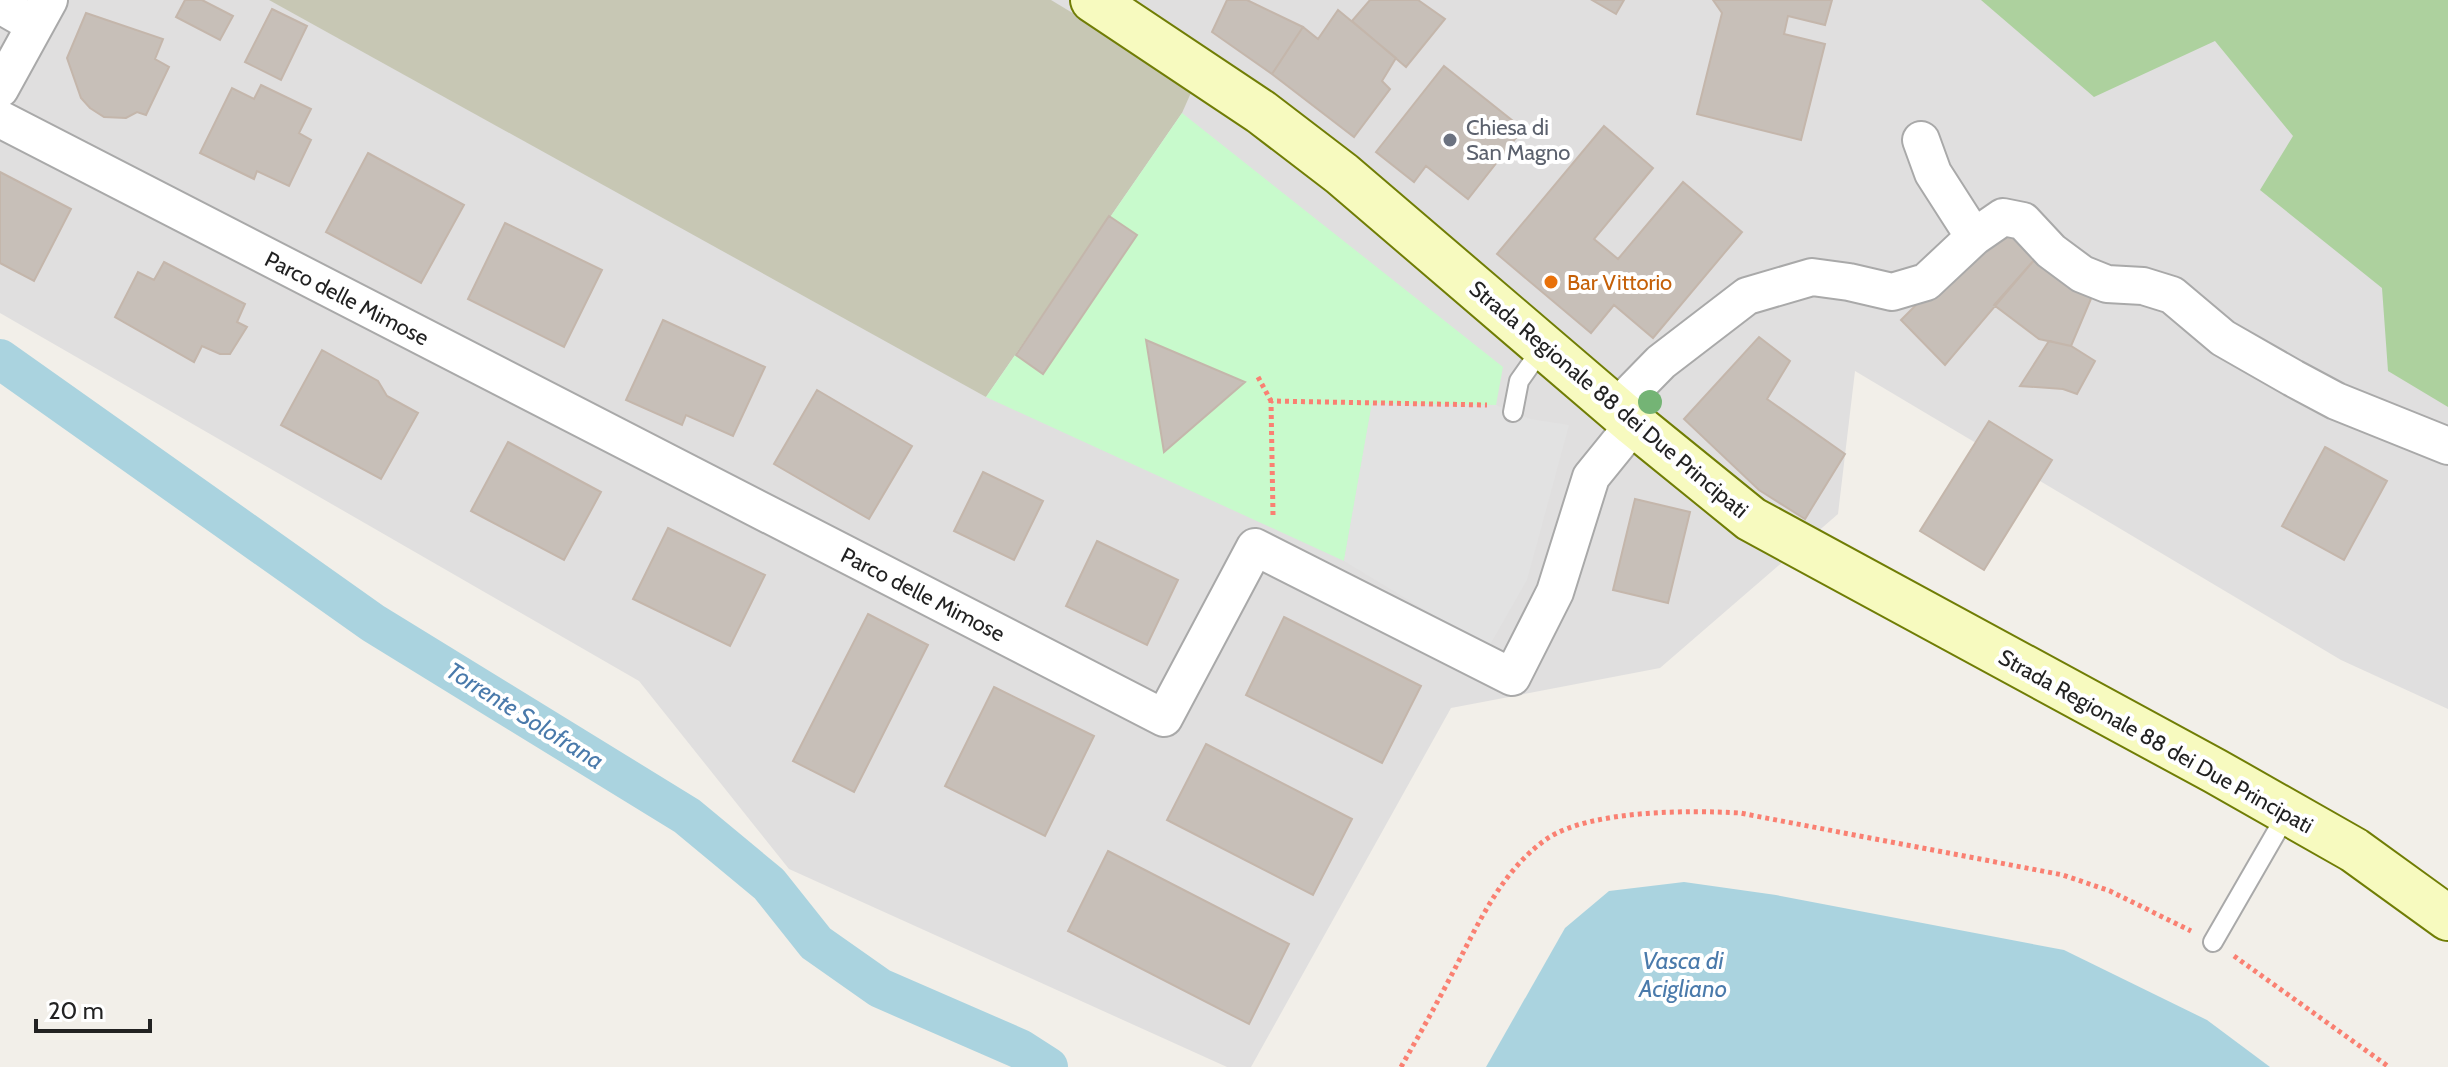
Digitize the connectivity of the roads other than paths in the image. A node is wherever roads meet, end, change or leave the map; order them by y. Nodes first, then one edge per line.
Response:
1 (1099, 2) edge
2 (0, 5) edge
3 (42, 12) edge
4 (0, 89) edge
5 (0, 119) edge
6 (1921, 140) dead end
7 (1974, 237) junction
8 (1544, 345) junction
9 (1504, 408) road end
10 (1625, 416) junction
11 (2448, 446) edge
12 (2288, 812) junction
13 (2448, 918) edge
14 (2213, 942) road end

1 - 8 main road, Strada Regionale 88 dei Due Principati
2 - 3 street
3 - 4 street
5 - 10 street, Parco delle Mimose
6 - 7 street
7 - 10 street
7 - 11 street
8 - 9 lane
8 - 10 main road, Strada Regionale 88 dei Due Principati
10 - 12 main road, Strada Regionale 88 dei Due Principati
12 - 13 main road, Strada Regionale 88 dei Due Principati
12 - 14 lane

